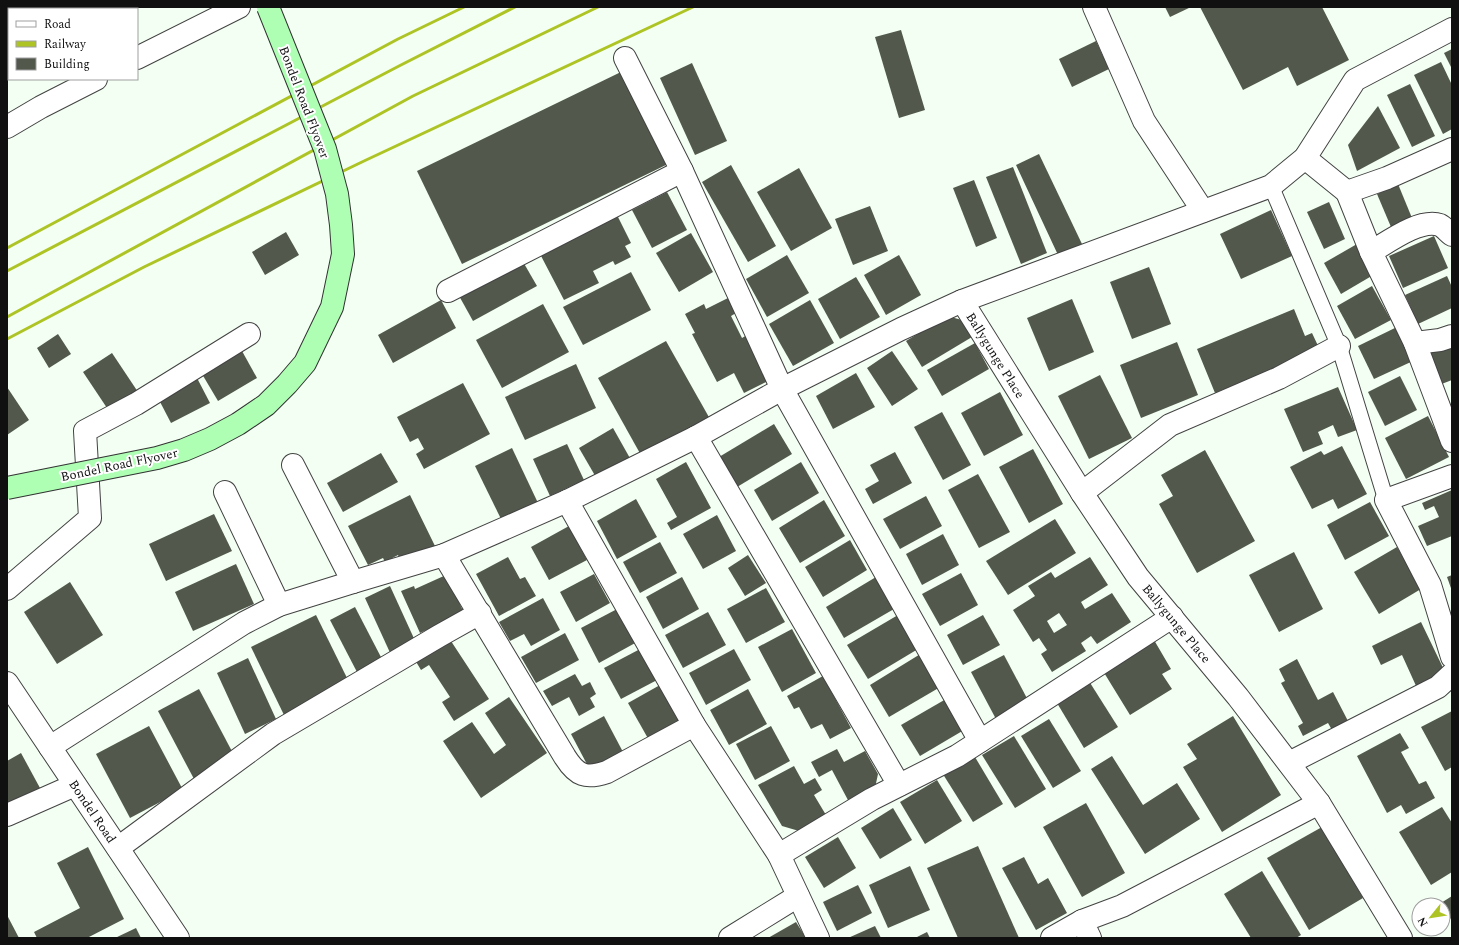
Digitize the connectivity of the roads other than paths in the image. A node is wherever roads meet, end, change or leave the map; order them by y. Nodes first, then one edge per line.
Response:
1 (239, 7) edge
2 (268, 7) edge
3 (1094, 7) edge
4 (1452, 29) edge
5 (138, 58) edge
6 (625, 58) dead end
7 (94, 80) edge
8 (7, 127) edge
9 (1452, 149) edge
10 (1305, 158) junction
11 (682, 171) junction
12 (1271, 186) junction
13 (1347, 192) junction
14 (1203, 211) junction
15 (1452, 235) edge
16 (1372, 252) junction
17 (448, 291) dead end
18 (962, 301) junction
19 (249, 334) dead end
20 (1452, 336) edge
21 (1415, 343) junction
22 (1339, 346) junction
23 (782, 389) junction
24 (696, 437) junction
25 (1452, 441) edge
26 (293, 465) dead end
27 (1452, 476) edge
28 (7, 488) edge
29 (226, 492) dead end
30 (1082, 493) junction
31 (1386, 500) junction
32 (567, 501) junction
33 (444, 555) junction
34 (353, 582) junction
35 (7, 589) edge
36 (279, 605) junction
37 (480, 613) junction
38 (1172, 617) junction
39 (1452, 657) edge
40 (1452, 674) edge
41 (7, 683) edge
42 (694, 725) junction
43 (980, 741) junction
44 (50, 747) junction
45 (1289, 763) junction
46 (75, 785) junction
47 (899, 785) junction
48 (1319, 803) junction
49 (7, 815) edge
50 (118, 848) junction
51 (779, 855) junction
52 (798, 896) junction
53 (1086, 930) edge
54 (178, 938) edge
55 (730, 938) edge
56 (818, 938) edge
57 (1052, 938) edge
58 (1401, 938) edge

1 - 5 street
2 - 28 main road, Bondel Road Flyover, bridge
3 - 14 street
4 - 10 street
6 - 11 street
7 - 8 street
9 - 13 street
10 - 12 street
10 - 13 street
11 - 17 street
11 - 23 street
12 - 14 street
12 - 22 lane
13 - 16 street
14 - 18 street
15 - 16 street
16 - 21 street
18 - 23 street
18 - 30 street, Ballygunge Place
19 - 35 street
20 - 21 street
21 - 25 street
22 - 30 street
22 - 31 lane
23 - 24 street
23 - 43 street
24 - 32 street
24 - 47 street
26 - 34 street
27 - 31 street
29 - 36 street
30 - 38 street, Ballygunge Place
31 - 39 street
32 - 33 street
32 - 42 street
33 - 34 street
33 - 37 street
34 - 36 street
36 - 44 street
37 - 42 street
37 - 50 street
38 - 43 street
38 - 45 street, Ballygunge Place
40 - 45 street
41 - 44 street, Bondel Road
42 - 51 street
43 - 47 street
44 - 46 street, Bondel Road
45 - 48 street, Ballygunge Place
46 - 49 street
46 - 50 street, Bondel Road
47 - 51 street
48 - 53 street
48 - 58 street, Ballygunge Place
50 - 54 street, Bondel Road
51 - 52 street
52 - 55 street
52 - 56 street
53 - 57 street

